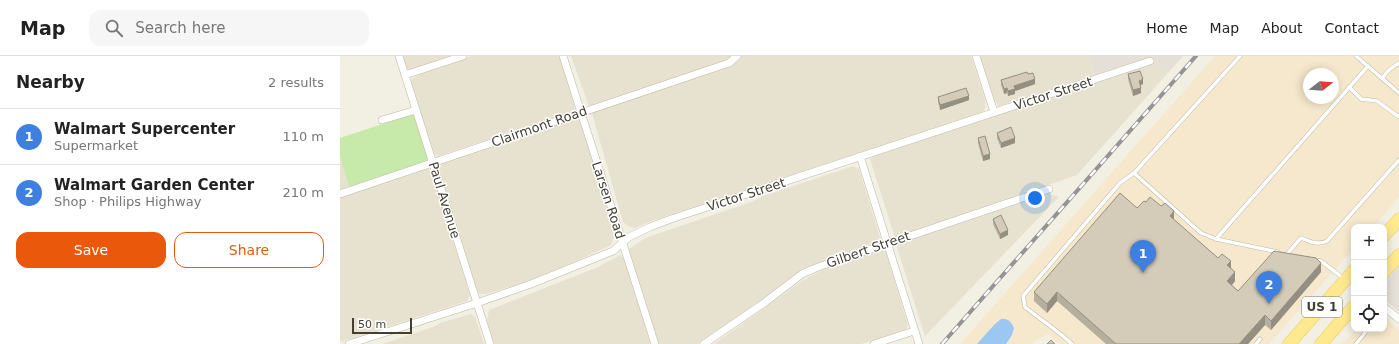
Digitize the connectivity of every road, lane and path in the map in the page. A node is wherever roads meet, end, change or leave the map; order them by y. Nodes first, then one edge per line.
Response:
1 (399, 56) edge
2 (463, 56) edge
3 (563, 56) edge
4 (737, 56) edge
5 (976, 56) edge
6 (1240, 56) edge
7 (1356, 56) edge
8 (1150, 61) dead end
9 (1399, 63) edge
10 (1368, 66) junction
11 (405, 75) junction
12 (1382, 78) junction
13 (1349, 87) junction
14 (1399, 93) edge
15 (416, 110) junction
16 (581, 112) junction
17 (994, 112) junction
18 (1399, 117) edge
19 (382, 120) dead end
20 (860, 156) junction
21 (1399, 160) edge
22 (433, 162) junction
23 (1134, 173) junction
24 (1049, 189) dead end
25 (340, 194) edge
26 (1399, 220) edge
27 (1387, 233) edge
28 (1216, 239) junction
29 (622, 242) junction
30 (887, 243) junction
31 (1287, 254) junction
32 (1294, 255) edge
33 (1399, 256) edge
34 (1308, 258) edge
35 (1387, 269) edge
36 (1351, 273) edge
37 (1345, 280) junction
38 (477, 303) junction
39 (1387, 311) edge
40 (1351, 315) edge
41 (1399, 319) edge
42 (914, 331) junction
43 (1365, 332) edge
44 (1260, 339) dead end
45 (349, 344) edge
46 (490, 344) edge
47 (655, 344) edge
48 (704, 344) edge
49 (874, 344) edge
50 (919, 344) edge
51 (1072, 344) edge
52 (1256, 344) edge
53 (1289, 344) edge
54 (1321, 344) edge
55 (1356, 344) edge

1 - 11 street, Paul Avenue
2 - 11 street
3 - 16 street, Larsen Road
4 - 16 street, Clairmont Road
5 - 17 street
6 - 23 lane
7 - 10 lane
8 - 17 street, Victor Street
9 - 12 lane
10 - 12 lane
10 - 13 lane
11 - 15 street, Paul Avenue
12 - 14 lane
13 - 18 lane
13 - 28 lane
15 - 19 street
15 - 22 street, Paul Avenue
16 - 22 street, Clairmont Road
16 - 29 street, Larsen Road
17 - 20 street, Victor Street
20 - 29 street, Victor Street
20 - 30 street
21 - 31 lane
22 - 25 street, Clairmont Road
22 - 38 street, Paul Avenue
23 - 28 lane
23 - 51 lane
24 - 30 street, Gilbert Street
26 - 27 main road
28 - 31 lane
29 - 38 street, Victor Street
29 - 47 street, Larsen Road
30 - 42 street
30 - 48 street, Gilbert Street
31 - 32 lane
33 - 35 main road
34 - 37 lane
36 - 37 main road, US 1
37 - 53 main road, US 1
38 - 45 street, Victor Street
38 - 46 street, Paul Avenue
39 - 41 street
40 - 54 main road, US 1
42 - 49 street
42 - 50 street
43 - 55 lane
44 - 52 lane

